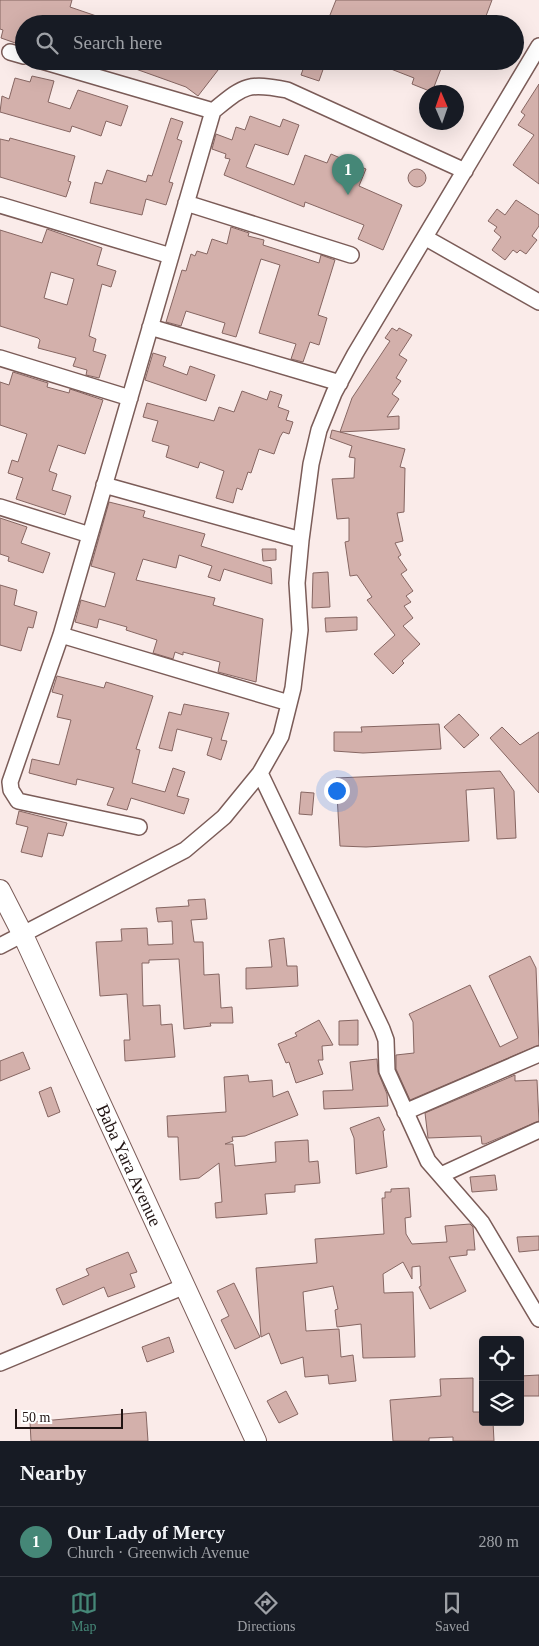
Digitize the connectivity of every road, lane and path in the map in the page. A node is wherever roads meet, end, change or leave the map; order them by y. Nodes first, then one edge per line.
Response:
1 (539, 46) edge
2 (73, 70) edge
3 (213, 111) junction
4 (465, 172) junction
5 (186, 203) junction
6 (0, 205) edge
7 (426, 238) junction
8 (352, 255) dead end
9 (171, 256) junction
10 (539, 302) edge
11 (150, 327) junction
12 (0, 358) edge
13 (340, 383) junction
14 (130, 398) junction
15 (104, 485) junction
16 (0, 507) edge
17 (90, 535) junction
18 (301, 540) junction
19 (61, 635) junction
20 (289, 703) junction
21 (260, 772) junction
22 (139, 827) dead end
23 (0, 890) edge
24 (23, 935) junction
25 (0, 946) edge
26 (539, 1054) edge
27 (405, 1112) junction
28 (539, 1130) edge
29 (441, 1175) junction
30 (185, 1286) junction
31 (539, 1319) edge
32 (0, 1364) edge
33 (256, 1441) edge

1 - 4 street
2 - 3 street
3 - 4 street
3 - 5 street
4 - 7 street
5 - 8 street
5 - 9 street
6 - 9 street
7 - 10 street
7 - 13 street
9 - 11 street
11 - 13 street
11 - 14 street
12 - 14 street
13 - 18 street
14 - 15 street
15 - 17 street
15 - 18 street
16 - 17 street
17 - 19 street
18 - 20 street
19 - 20 street
19 - 22 street
20 - 21 street
21 - 24 street
21 - 27 street
23 - 24 main road, Baba Yara Avenue
24 - 25 street
24 - 30 main road, Baba Yara Avenue
26 - 27 street
27 - 29 street
28 - 29 street
29 - 31 street
30 - 32 street
30 - 33 main road, Baba Yara Avenue

